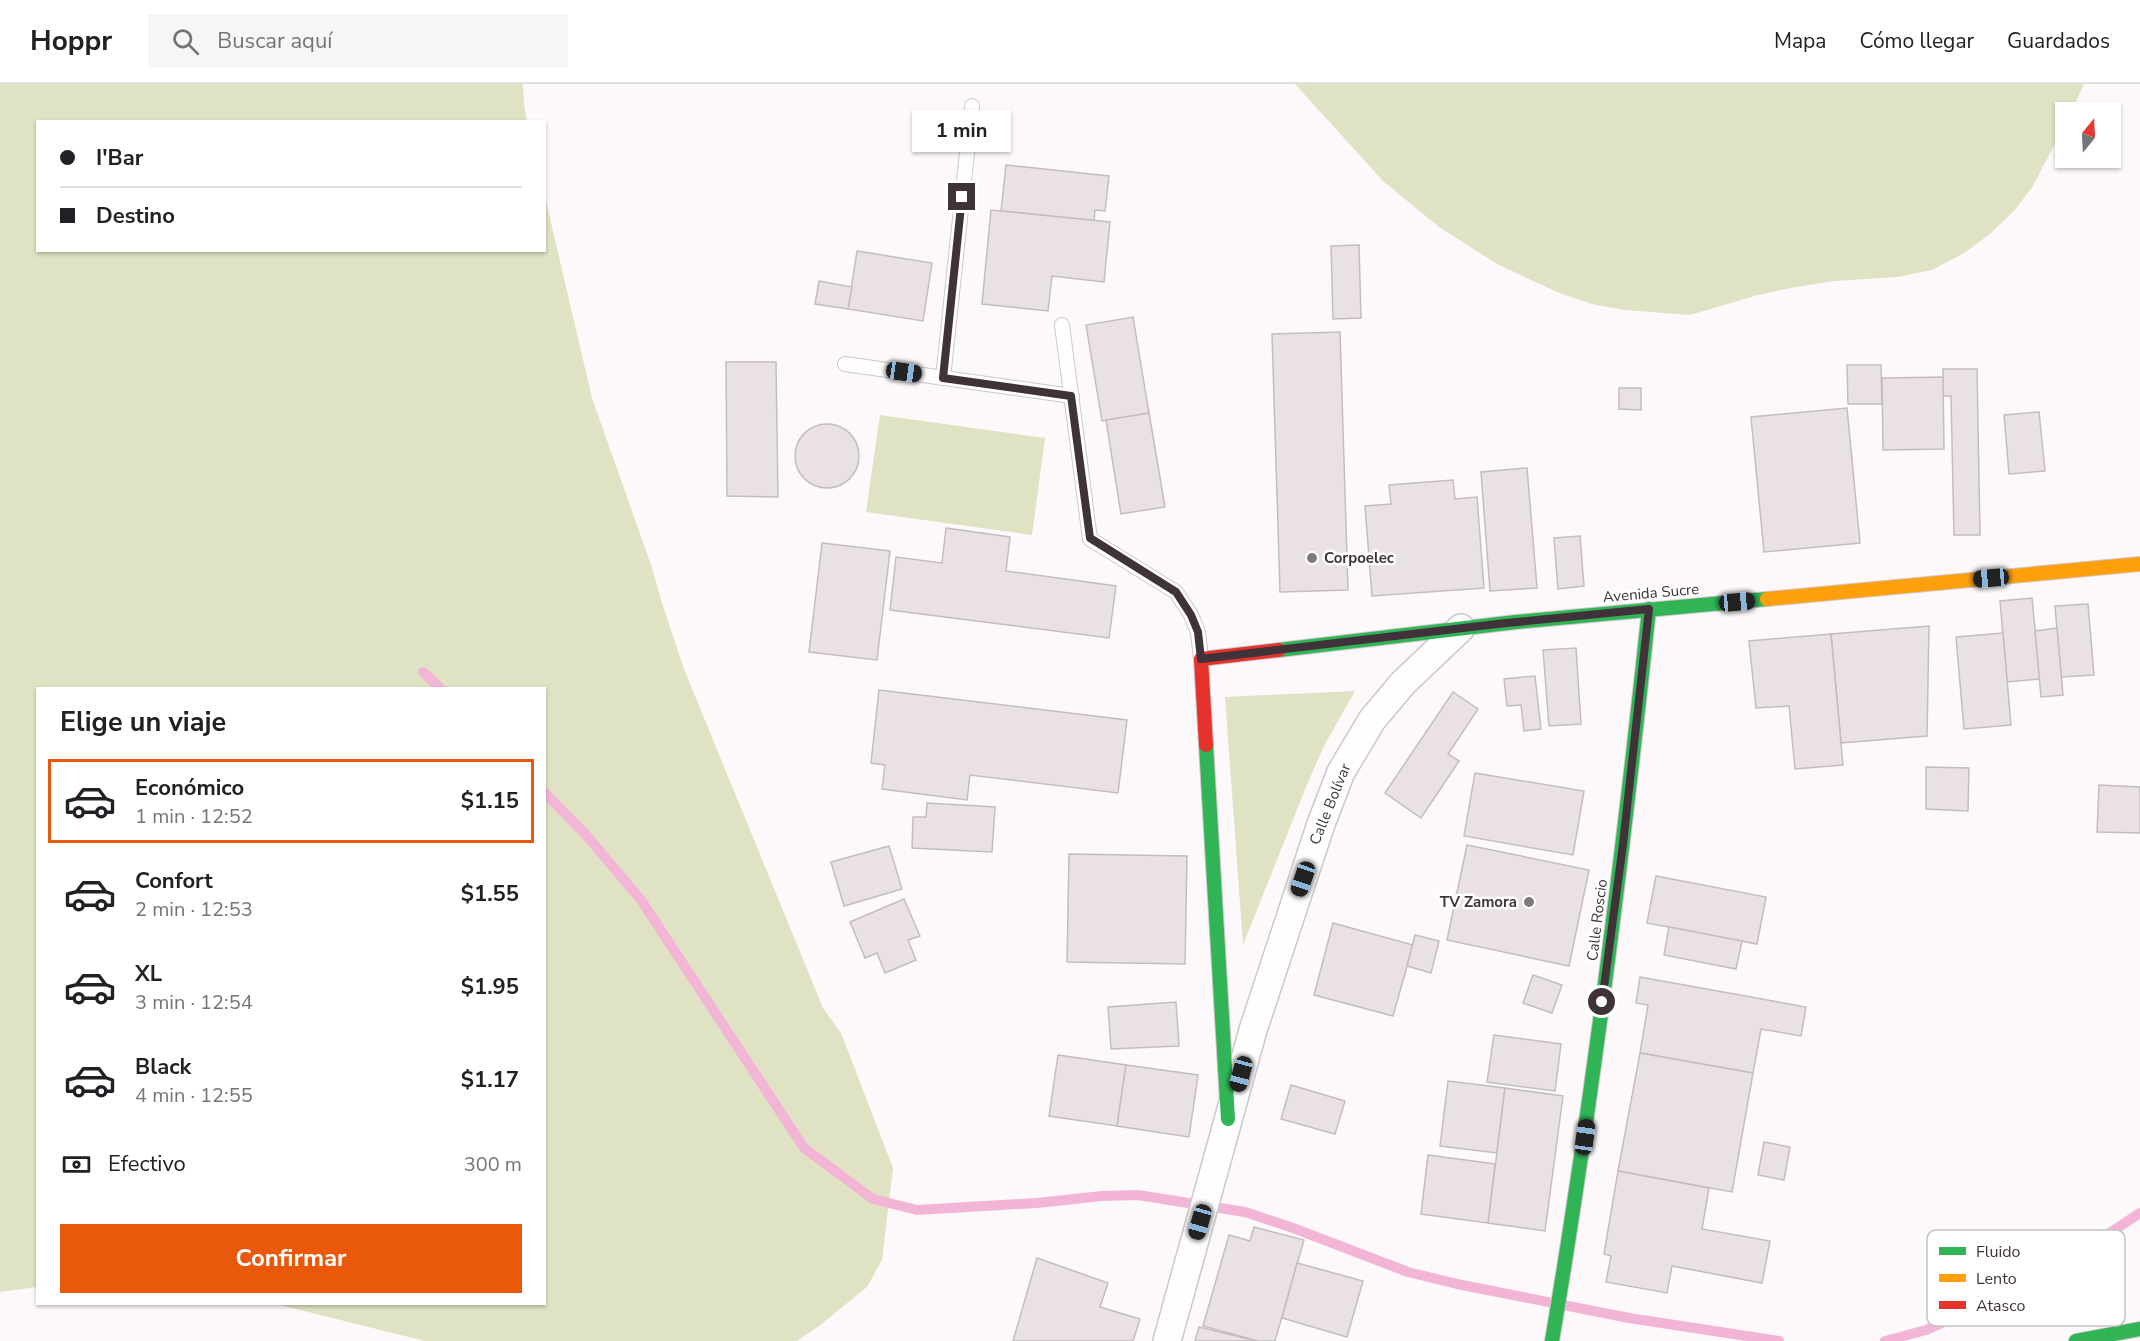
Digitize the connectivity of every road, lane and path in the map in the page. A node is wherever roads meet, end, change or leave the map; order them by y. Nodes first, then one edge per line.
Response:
1 (972, 106) dead end
2 (1062, 325) dead end
3 (845, 364) dead end
4 (943, 378) junction
5 (1071, 396) junction
6 (2140, 564) edge
7 (1649, 609) junction
8 (1461, 628) junction
9 (1201, 659) junction
10 (1228, 1119) junction
11 (2140, 1329) edge
12 (1167, 1341) edge
13 (1552, 1341) edge
14 (2076, 1341) edge

1 - 4 lane
2 - 5 lane
3 - 4 lane
4 - 5 lane
5 - 9 lane
6 - 7 street, Avenida Sucre
7 - 8 street, Avenida Sucre
7 - 13 street, Calle Roscio
8 - 9 street, Avenida Sucre
8 - 10 street, Calle Bolívar
9 - 10 street, Calle Bolívar
10 - 12 street, Calle Bolívar
11 - 14 street

